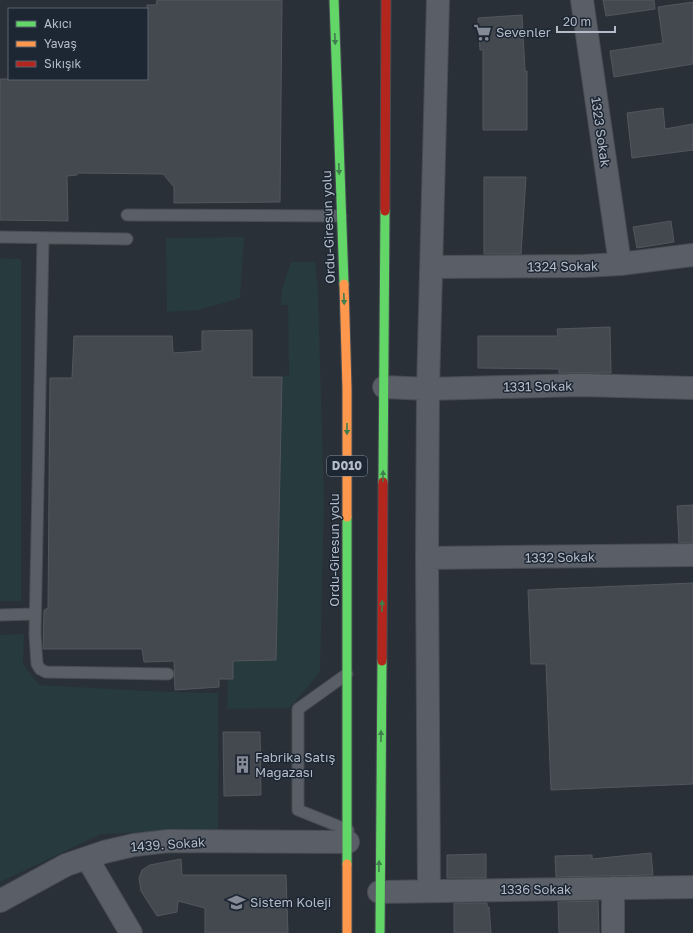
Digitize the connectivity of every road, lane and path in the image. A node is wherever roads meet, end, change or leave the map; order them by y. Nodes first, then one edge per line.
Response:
1 (334, 0) edge
2 (386, 0) edge
3 (438, 0) edge
4 (582, 0) edge
5 (128, 215) dead end
6 (341, 216) junction
7 (0, 237) edge
8 (43, 238) junction
9 (127, 239) dead end
10 (693, 255) edge
11 (620, 264) junction
12 (432, 267) junction
13 (384, 387) junction
14 (693, 388) edge
15 (428, 389) junction
16 (693, 555) edge
17 (427, 558) junction
18 (35, 614) junction
19 (0, 615) edge
20 (168, 674) dead end
21 (348, 674) junction
22 (348, 836) junction
23 (87, 858) junction
24 (693, 887) edge
25 (613, 888) junction
26 (429, 890) junction
27 (379, 892) junction
28 (0, 901) edge
29 (131, 933) edge
30 (348, 933) edge
31 (380, 933) edge
32 (613, 933) edge

1 -> 6 highway, Ordu-Giresun yolu / D010
2 - 13 highway, D010
3 - 12 street
4 - 11 street, 1323 Sokak
5 - 6 lane
6 -> 21 highway, Ordu-Giresun yolu / D010
7 - 8 lane
8 - 9 lane
8 - 18 lane
10 - 11 street, 1324 Sokak
11 - 12 street, 1324 Sokak
12 - 15 street
13 - 15 street, 1331 Sokak
27 -> 13 highway, D010
14 - 15 street, 1331 Sokak
15 - 17 street
16 - 17 street, 1332 Sokak
17 - 26 street
18 - 19 lane
18 - 20 lane
21 - 22 highway, Ordu-Giresun yolu / D010
21 - 22 lane
22 - 23 street, 1439. Sokak
22 - 30 highway, Ordu-Giresun yolu / D010
23 - 28 street, 1439. Sokak
23 - 29 street
24 - 25 street, 1336 Sokak
25 - 26 street, 1336 Sokak
25 - 32 street
26 - 27 street, 1336 Sokak
27 - 31 highway, D010

